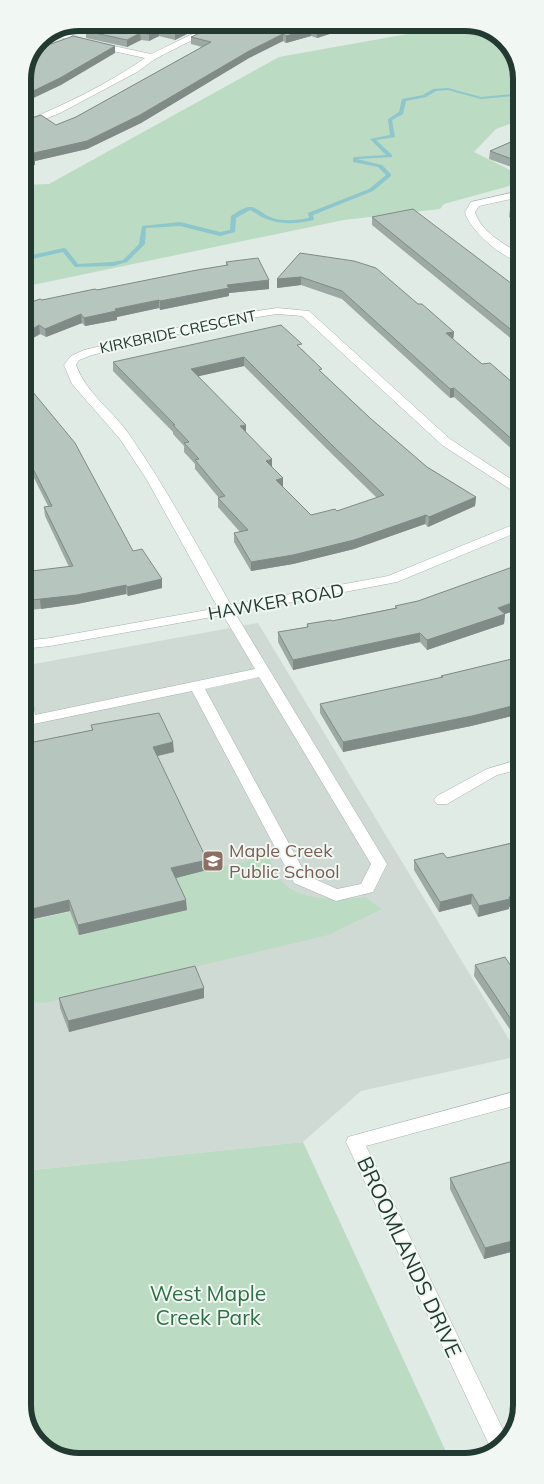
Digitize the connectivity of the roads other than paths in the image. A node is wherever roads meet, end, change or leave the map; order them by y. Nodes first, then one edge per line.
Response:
1 (207, 31) edge
2 (62, 35) edge
3 (152, 57) junction
4 (31, 122) edge
5 (513, 196) edge
6 (513, 254) edge
7 (513, 485) edge
8 (513, 529) edge
9 (227, 611) junction
10 (31, 644) edge
11 (263, 672) junction
12 (196, 686) junction
13 (31, 721) edge
14 (513, 766) edge
15 (442, 800) dead end
16 (513, 1099) edge
17 (497, 1440) edge

1 - 3 street
2 - 3 street
3 - 4 street
5 - 6 street
7 - 9 street, KIRKBRIDE CRESCENT
8 - 9 street, HAWKER ROAD
9 - 10 street, HAWKER ROAD
9 - 11 street
11 - 12 street
11 - 12 street
12 - 13 street
14 - 15 street
16 - 17 street, BROOMLANDS DRIVE

